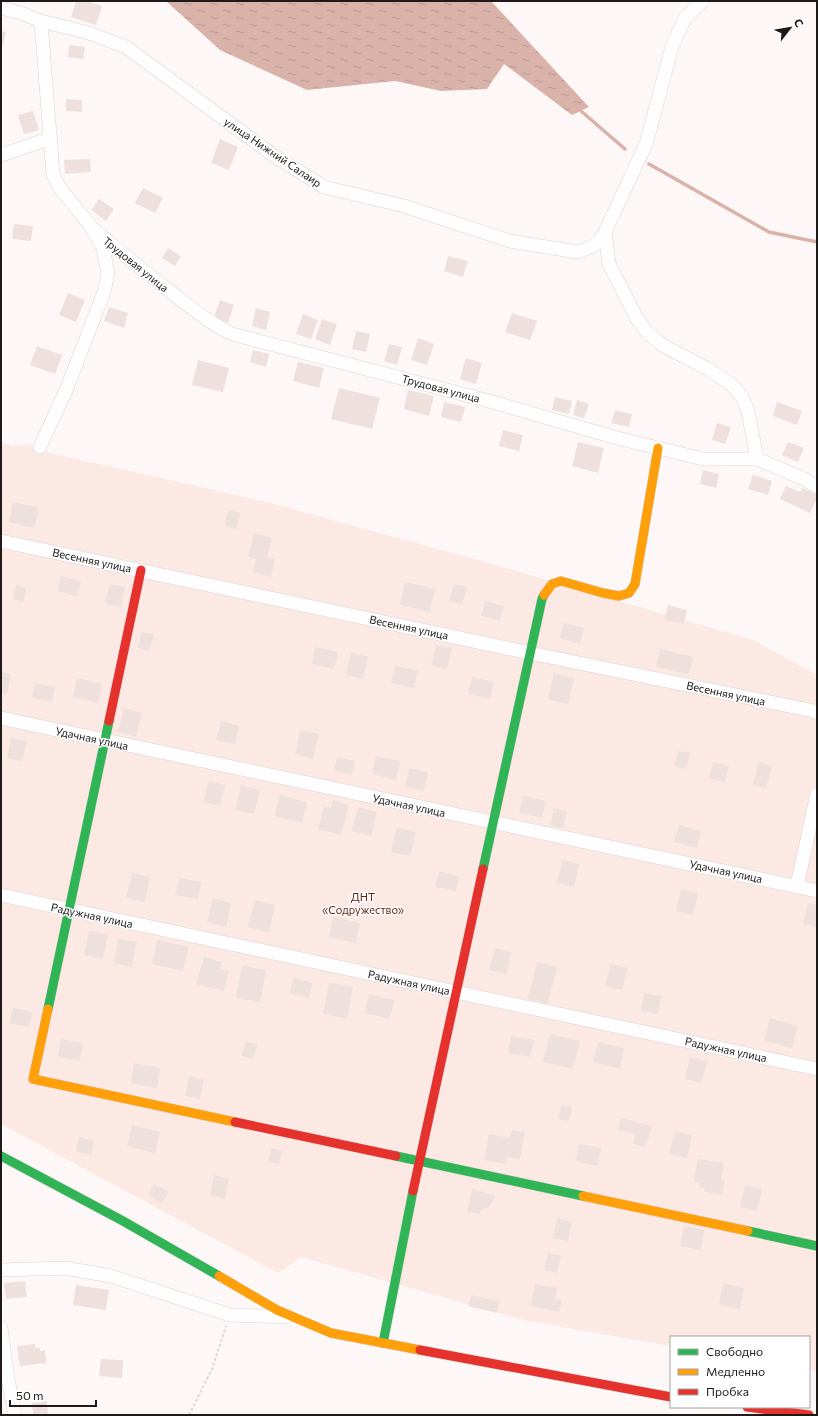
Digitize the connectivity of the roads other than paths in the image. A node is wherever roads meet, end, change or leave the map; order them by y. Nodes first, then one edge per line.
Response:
1 (703, 1) edge
2 (1, 8) edge
3 (41, 21) junction
4 (51, 138) junction
5 (1, 155) edge
6 (92, 228) junction
7 (605, 232) junction
8 (40, 448) dead end
9 (658, 448) junction
10 (757, 459) junction
11 (817, 487) edge
12 (1, 541) edge
13 (141, 570) junction
14 (530, 653) junction
15 (817, 713) edge
16 (1, 718) edge
17 (106, 741) junction
18 (817, 794) edge
19 (493, 823) junction
20 (797, 886) junction
21 (817, 891) edge
22 (1, 895) edge
23 (68, 910) junction
24 (456, 992) junction
25 (817, 1069) edge
26 (1, 1156) edge
27 (419, 1162) junction
28 (817, 1246) edge
29 (1, 1270) edge
30 (296, 1318) junction
31 (1, 1328) edge
32 (384, 1343) junction
33 (670, 1397) edge
34 (754, 1408) edge
35 (15, 1415) edge
36 (809, 1415) edge

1 - 7 street
2 - 3 street, улица Нижний Салаир
3 - 4 street
3 - 7 street, улица Нижний Салаир
4 - 5 street
4 - 6 street
6 - 8 street
6 - 9 street, Трудовая улица
7 - 10 street
9 - 10 street, Трудовая улица
9 - 14 street
10 - 11 street, Трудовая улица
12 - 13 street, Весенняя улица
13 - 14 street, Весенняя улица
13 - 17 street
14 - 15 street, Весенняя улица
14 - 19 street
16 - 17 street, Удачная улица
17 - 19 street, Удачная улица
17 - 23 street
18 - 20 street
19 - 20 street, Удачная улица
19 - 24 street
20 - 21 street, Удачная улица
22 - 23 street, Радужная улица
23 - 24 street, Радужная улица
23 - 27 street
24 - 25 street, Радужная улица
24 - 27 street
26 - 30 street
27 - 28 street
27 - 32 street
29 - 30 street
30 - 32 street
31 - 35 street
32 - 33 street
34 - 36 street

